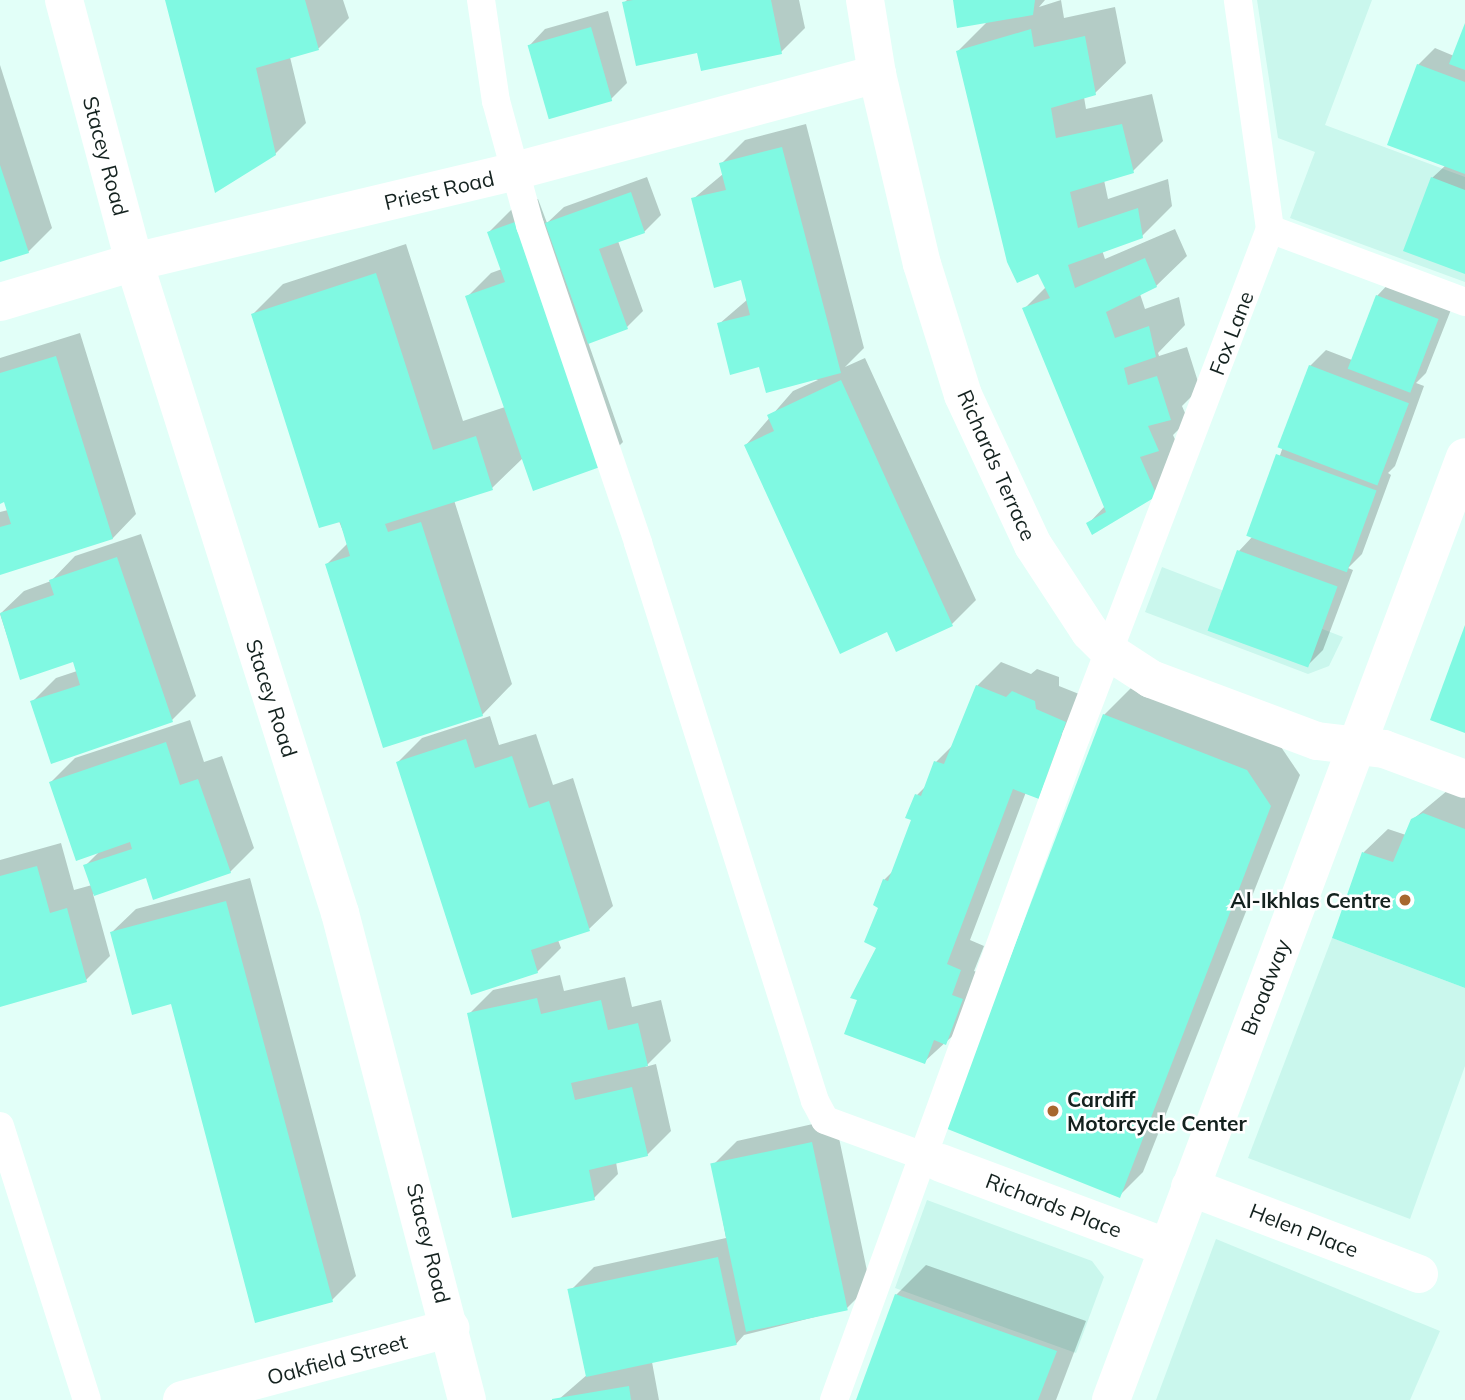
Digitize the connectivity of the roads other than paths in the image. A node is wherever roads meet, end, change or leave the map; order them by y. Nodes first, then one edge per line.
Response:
1 (64, 0) edge
2 (481, 0) edge
3 (865, 0) edge
4 (1238, 0) edge
5 (877, 74) junction
6 (515, 171) junction
7 (1270, 229) junction
8 (134, 262) junction
9 (0, 302) edge
10 (1465, 302) edge
11 (1465, 457) edge
12 (1111, 653) junction
13 (1355, 746) junction
14 (1465, 779) edge
15 (0, 1126) edge
16 (931, 1159) junction
17 (1190, 1187) junction
18 (1168, 1248) junction
19 (1419, 1273) dead end
20 (451, 1328) junction
21 (87, 1400) edge
22 (182, 1400) edge
23 (467, 1400) edge
24 (834, 1400) edge
25 (1111, 1400) edge

1 - 8 street, Stacey Road
2 - 6 lane
3 - 5 street, Richards Terrace
4 - 7 lane, Fox Lane
5 - 6 street, Priest Road
5 - 12 street, Richards Terrace
6 - 8 street, Priest Road
6 - 16 lane
7 - 10 lane
7 - 12 lane, Fox Lane
8 - 9 street, Priest Road
8 - 20 street, Stacey Road
11 - 13 street, Broadway
12 - 13 street, Richards Terrace
12 - 16 lane, Fox Lane
13 - 14 street, Richards Terrace
13 - 17 street, Broadway
15 - 21 lane
16 - 18 street, Richards Place
16 - 24 lane, Fox Lane
17 - 18 street, Broadway
17 - 19 street, Helen Place
18 - 25 street, Broadway
20 - 22 street, Oakfield Street
20 - 23 street, Stacey Road

